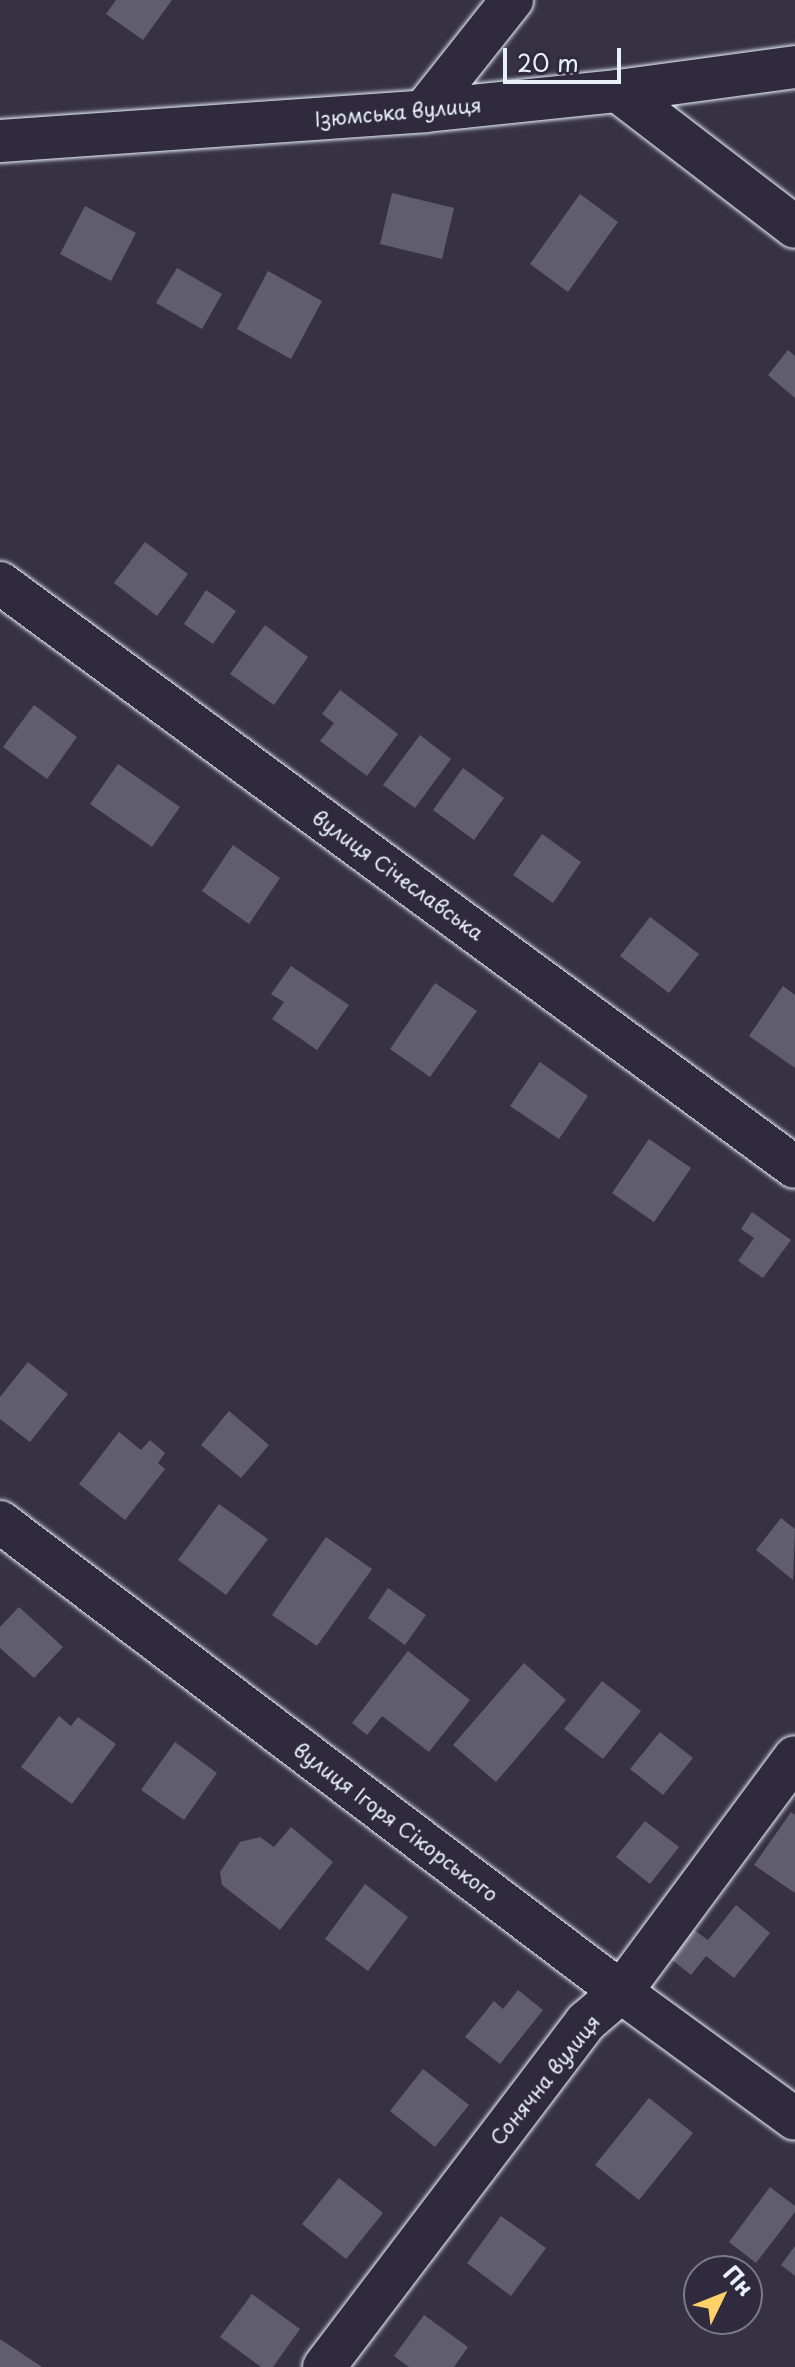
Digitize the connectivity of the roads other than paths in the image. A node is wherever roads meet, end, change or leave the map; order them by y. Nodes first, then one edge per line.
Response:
1 (512, 0) edge
2 (795, 67) edge
3 (618, 91) junction
4 (424, 111) junction
5 (0, 141) edge
6 (795, 227) edge
7 (0, 583) edge
8 (795, 1167) edge
9 (0, 1522) edge
10 (795, 1757) edge
11 (621, 1992) junction
12 (795, 2119) edge
13 (324, 2367) edge

1 - 4 street
2 - 3 street, Ізюмська вулиця
3 - 4 street, Ізюмська вулиця
3 - 6 street
4 - 5 street, Ізюмська вулиця
7 - 8 street, вулиця Січеславська
9 - 11 street, вулиця Ігоря Сікорського
10 - 11 street, Сонячна вулиця
11 - 12 street, вулиця Ігоря Сікорського
11 - 13 street, Сонячна вулиця

